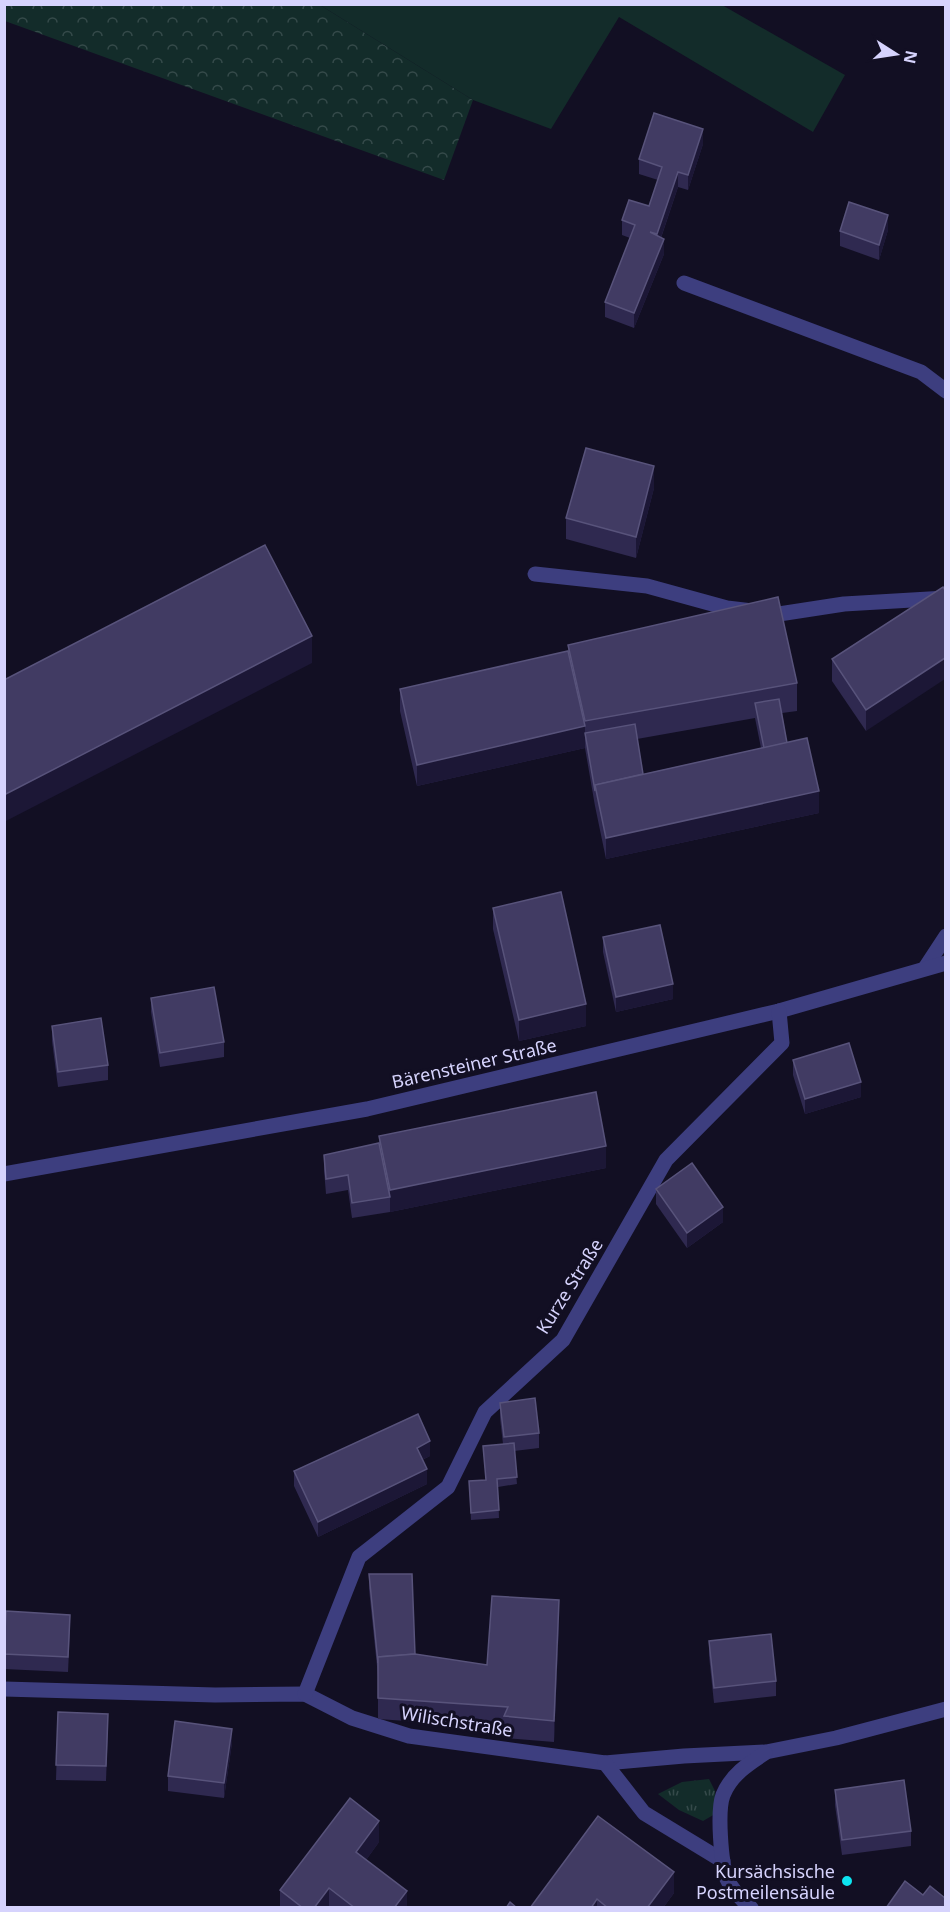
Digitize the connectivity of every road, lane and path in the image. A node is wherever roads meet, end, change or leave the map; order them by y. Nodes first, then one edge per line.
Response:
1 (684, 283) dead end
2 (945, 391) edge
3 (535, 574) dead end
4 (945, 598) edge
5 (945, 936) edge
6 (945, 963) edge
7 (925, 968) junction
8 (779, 1011) junction
9 (4, 1174) edge
10 (4, 1689) edge
11 (305, 1694) junction
12 (945, 1709) edge
13 (766, 1752) junction
14 (605, 1763) junction
15 (723, 1861) junction
16 (751, 1908) edge

1 - 2 street
3 - 4 street
5 - 7 street
6 - 7 street, Bärensteiner Straße
7 - 8 street, Bärensteiner Straße
8 - 9 street, Bärensteiner Straße
8 - 11 street, Kurze Straße
10 - 11 street, Wilischstraße
11 - 14 street, Wilischstraße
12 - 13 street, Wilischstraße
13 - 14 street, Wilischstraße
13 - 15 street, Wilischstraße
14 - 15 street
15 - 16 street, Wilischstraße

